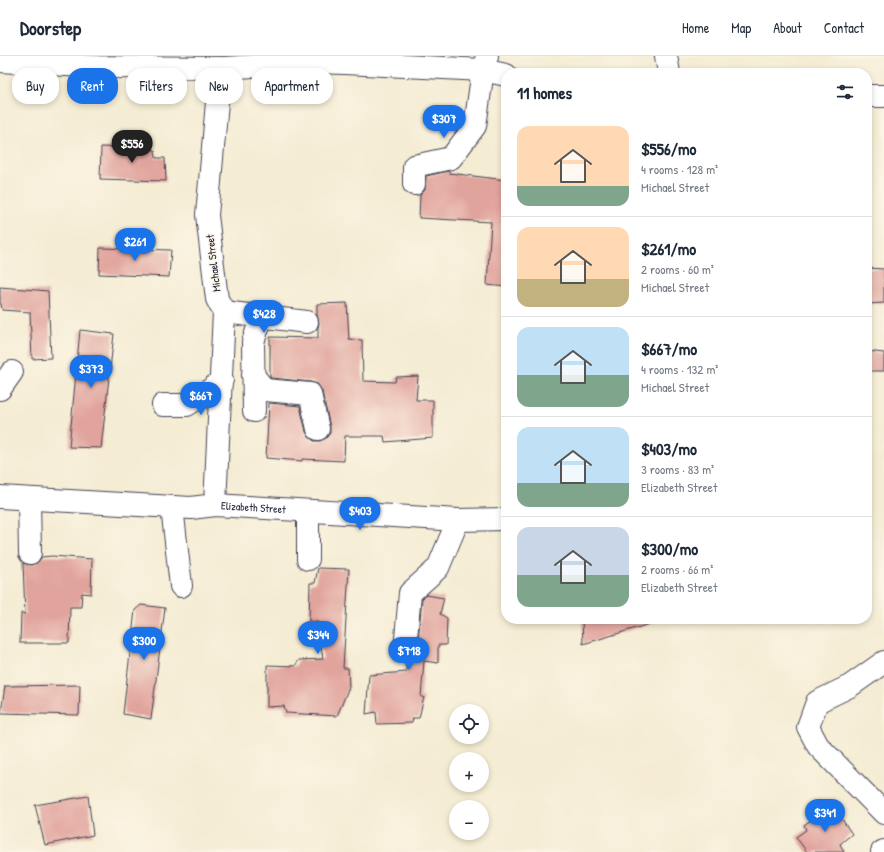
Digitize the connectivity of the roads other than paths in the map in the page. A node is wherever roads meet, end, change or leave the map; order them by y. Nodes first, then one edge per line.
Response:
1 (666, 56) edge
2 (0, 61) edge
3 (100, 62) edge
4 (484, 63) edge
5 (225, 68) joint
6 (668, 68) edge
7 (501, 72) edge
8 (872, 96) edge
9 (884, 96) edge
10 (217, 104) edge
11 (414, 184) dead end
12 (224, 312) junction
13 (262, 316) junction
14 (307, 322) dead end
15 (253, 375) junction
16 (222, 380) junction
17 (163, 405) dead end
18 (254, 411) dead end
19 (318, 429) dead end
20 (0, 497) edge
21 (29, 499) junction
22 (215, 505) junction
23 (172, 507) junction
24 (308, 511) junction
25 (501, 519) edge
26 (458, 520) junction
27 (30, 553) dead end
28 (308, 559) dead end
29 (181, 586) dead end
30 (405, 650) dead end
31 (884, 662) edge
32 (884, 813) edge

1 - 6 street
2 - 3 street
3 - 5 street
4 - 5 street
4 - 7 street
4 - 11 street
8 - 9 street
10 - 12 street, Michael Street
12 - 13 street
12 - 16 street, Michael Street
13 - 14 street
13 - 15 street
15 - 18 street
15 - 19 street
16 - 17 street
16 - 22 street, Michael Street
20 - 21 street, Elizabeth Street
21 - 23 street, Elizabeth Street
21 - 27 street
22 - 23 street, Elizabeth Street
22 - 24 street, Elizabeth Street
23 - 29 street
24 - 26 street, Elizabeth Street
24 - 28 street
25 - 26 street, Elizabeth Street
26 - 30 street
31 - 32 street

